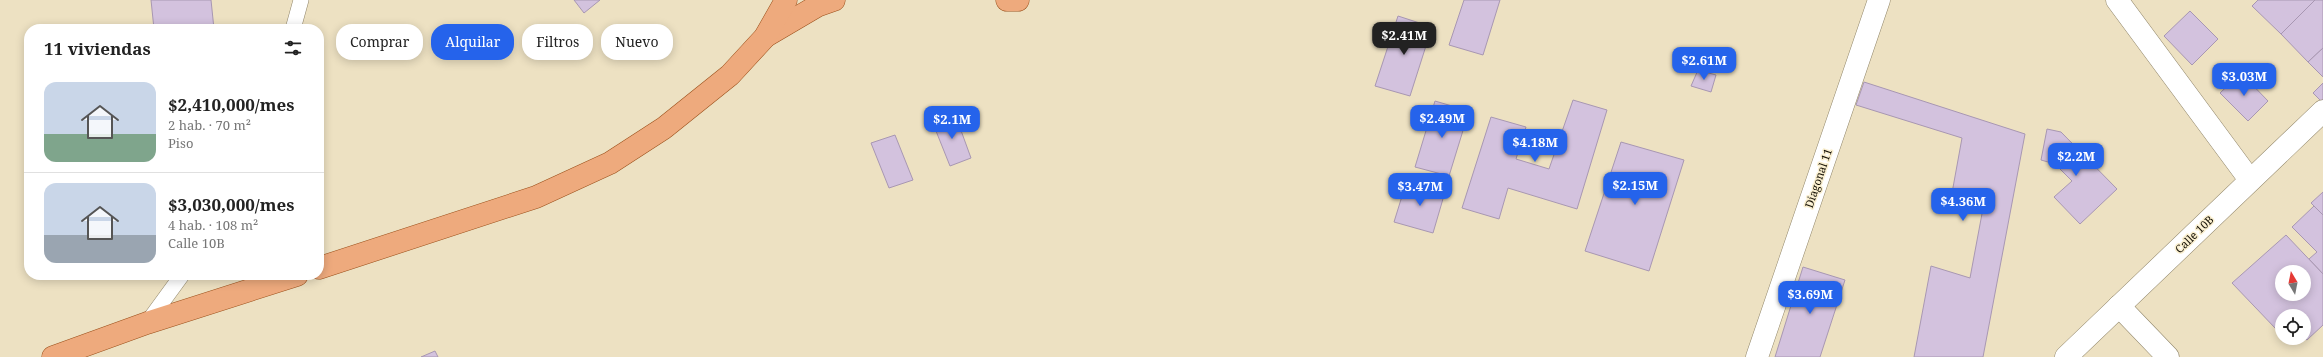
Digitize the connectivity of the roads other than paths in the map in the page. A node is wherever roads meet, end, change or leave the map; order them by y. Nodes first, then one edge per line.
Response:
1 (300, 0) edge
2 (786, 0) edge
3 (834, 0) edge
4 (1007, 0) edge
5 (1018, 0) edge
6 (1879, 0) edge
7 (2117, 0) edge
8 (294, 24) edge
9 (765, 37) junction
10 (2323, 111) edge
11 (2250, 180) junction
12 (324, 266) edge
13 (178, 280) edge
14 (281, 280) edge
15 (2119, 306) junction
16 (147, 323) junction
17 (53, 357) edge
18 (1757, 357) edge
19 (2066, 357) edge
20 (2168, 357) edge

1 - 8 lane
2 - 9 main road
3 - 9 main road
4 - 5 main road
6 - 18 street, Diagonal 11
7 - 11 street
9 - 12 main road
10 - 11 street, Calle 10B
11 - 15 street, Calle 10B
13 - 16 lane
14 - 16 main road
15 - 19 street, Calle 10B
15 - 20 street
16 - 17 main road

